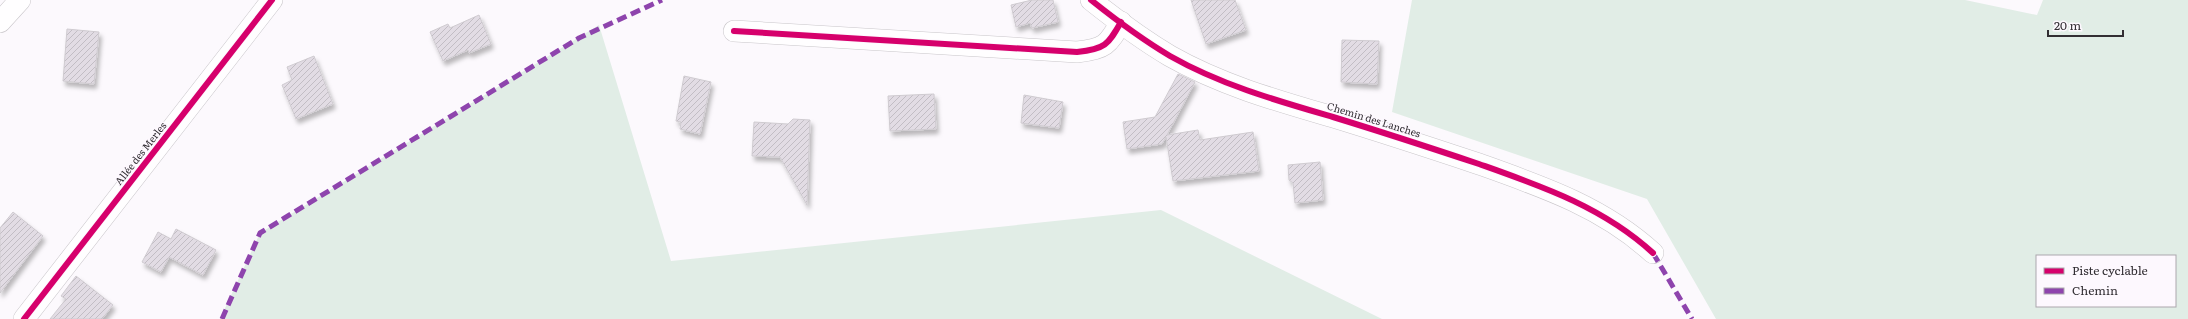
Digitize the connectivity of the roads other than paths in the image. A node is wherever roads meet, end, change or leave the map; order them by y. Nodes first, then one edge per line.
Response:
1 (20, 0) edge
2 (272, 0) edge
3 (1091, 0) edge
4 (0, 22) edge
5 (1121, 22) junction
6 (734, 31) dead end
7 (1653, 252) dead end
8 (24, 319) edge

1 - 4 street
2 - 8 street, Allée des Merles
3 - 5 street, Chemin des Lanches
5 - 6 street
5 - 7 street, Chemin des Lanches

